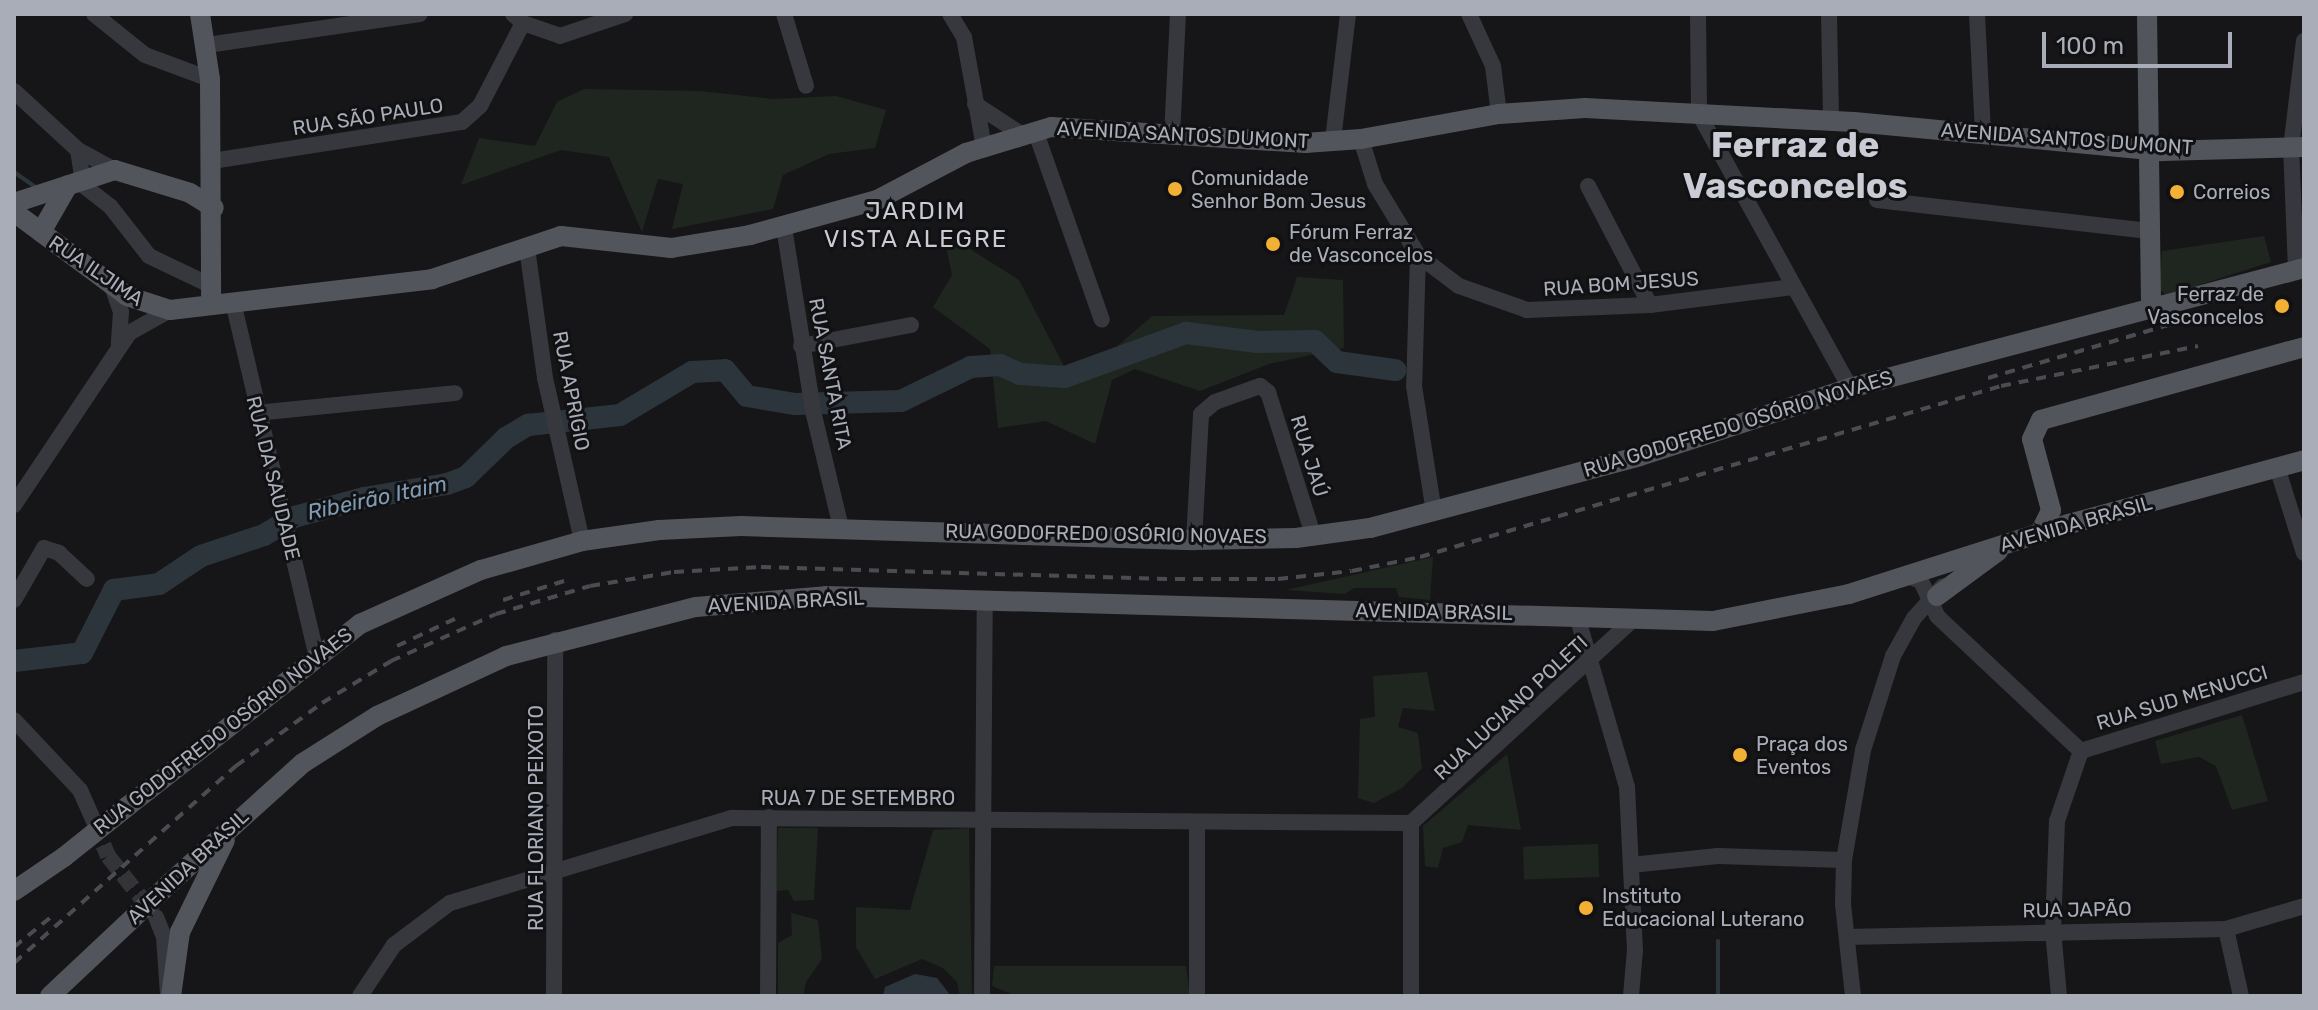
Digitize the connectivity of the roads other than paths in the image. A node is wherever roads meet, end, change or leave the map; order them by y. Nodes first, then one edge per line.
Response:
1 (94, 14) edge
2 (200, 14) edge
3 (420, 14) edge
4 (625, 14) edge
5 (784, 14) edge
6 (950, 14) edge
7 (966, 14) edge
8 (1178, 14) edge
9 (1348, 14) edge
10 (1469, 14) edge
11 (1698, 14) edge
12 (1829, 14) edge
13 (1977, 14) edge
14 (2147, 14) edge
15 (518, 19) edge
16 (964, 37) junction
17 (2304, 41) edge
18 (207, 45) junction
19 (210, 79) junction
20 (806, 86) dead end
21 (14, 91) edge
22 (975, 104) junction
23 (1499, 114) junction
24 (1699, 114) junction
25 (1831, 120) junction
26 (1028, 132) junction
27 (1983, 133) junction
28 (1172, 136) junction
29 (1361, 139) junction
30 (1333, 140) junction
31 (984, 147) junction
32 (2297, 147) edge
33 (78, 150) junction
34 (2150, 150) junction
35 (115, 170) junction
36 (212, 171) junction
37 (74, 183) junction
38 (1588, 186) dead end
39 (190, 193) junction
40 (1877, 200) dead end
41 (14, 203) edge
42 (214, 208) junction
43 (14, 212) edge
44 (784, 227) junction
45 (2149, 231) junction
46 (41, 232) junction
47 (527, 248) junction
48 (1418, 255) junction
49 (2300, 269) edge
50 (112, 286) junction
51 (1792, 287) junction
52 (212, 296) junction
53 (233, 302) junction
54 (1650, 305) junction
55 (2151, 309) junction
56 (170, 310) junction
57 (1102, 320) dead end
58 (911, 325) dead end
59 (119, 345) junction
60 (801, 346) junction
61 (2304, 347) edge
62 (1850, 388) junction
63 (455, 393) dead end
64 (256, 413) junction
65 (2303, 461) edge
66 (2277, 467) junction
67 (14, 505) edge
68 (2051, 510) junction
69 (1434, 512) junction
70 (2069, 524) junction
71 (841, 528) junction
72 (2040, 533) junction
73 (1313, 535) junction
74 (1194, 540) junction
75 (582, 541) junction
76 (2012, 543) junction
77 (2304, 553) edge
78 (1959, 558) junction
79 (1905, 575) junction
80 (87, 579) dead end
81 (1933, 599) junction
82 (14, 600) edge
83 (985, 602) junction
84 (1577, 616) junction
85 (1635, 618) junction
86 (555, 640) junction
87 (316, 654) junction
88 (1591, 661) junction
89 (2304, 682) edge
90 (14, 720) edge
91 (2081, 751) junction
92 (769, 817) junction
93 (984, 820) junction
94 (94, 822) tunnel mouth
95 (235, 822) junction
96 (1197, 823) junction
97 (1411, 823) junction
98 (1844, 860) junction
99 (1631, 865) junction
100 (557, 870) junction
101 (14, 891) edge
102 (2304, 906) edge
103 (156, 917) tunnel mouth
104 (2226, 929) junction
105 (2053, 930) junction
106 (1847, 937) junction
107 (50, 996) edge
108 (170, 996) edge
109 (360, 996) edge
110 (554, 996) edge
111 (768, 996) edge
112 (982, 996) edge
113 (1197, 996) edge
114 (1411, 996) edge
115 (1631, 996) edge
116 (1853, 996) edge
117 (2059, 996) edge
118 (2241, 996) edge

1 - 19 street
2 - 18 main road
3 - 18 street
4 - 15 street
5 - 20 street
6 - 16 street
7 - 16 street
8 - 28 street
9 - 30 street
10 - 23 street
11 - 24 street
12 - 25 street
13 - 27 street
14 - 34 main road
15 - 36 street, RUA SÃO PAULO
16 - 22 street
17 - 32 street
18 - 19 main road
19 - 36 main road
21 - 33 street
22 - 26 street
22 - 31 street
23 - 24 main road, AVENIDA SANTOS DUMONT
23 - 29 main road, AVENIDA SANTOS DUMONT
24 - 25 main road, AVENIDA SANTOS DUMONT
24 - 51 street
25 - 27 main road, AVENIDA SANTOS DUMONT
26 - 28 main road, AVENIDA SANTOS DUMONT
26 - 31 main road, AVENIDA SANTOS DUMONT
26 - 57 street
27 - 34 main road, AVENIDA SANTOS DUMONT
28 - 30 main road, AVENIDA SANTOS DUMONT
29 - 30 main road, AVENIDA SANTOS DUMONT
29 - 48 street
31 - 44 main road, AVENIDA SANTOS DUMONT
32 - 34 main road, AVENIDA SANTOS DUMONT
32 - 49 street
33 - 35 street
33 - 37 street
34 - 45 main road
35 - 37 main road
35 - 39 main road
36 - 39 main road
36 - 42 main road
37 - 41 main road
37 - 46 main road
37 - 52 street
38 - 54 street
39 - 42 main road
40 - 45 street
42 - 52 main road
43 - 46 main road, RUA ILJIMA
44 - 47 main road, AVENIDA SANTOS DUMONT
44 - 60 street, RUA SANTA RITA
45 - 55 main road
46 - 50 main road, RUA ILJIMA
47 - 53 main road, AVENIDA SANTOS DUMONT
47 - 75 street, RUA APRIGIO
48 - 54 street, RUA BOM JESUS
48 - 69 street
49 - 55 main road, RUA GODOFREDO OSÓRIO NOVAES
50 - 56 main road, RUA ILJIMA
50 - 59 street
51 - 54 street, RUA BOM JESUS
51 - 62 street
52 - 53 main road, RUA ILJIMA
52 - 56 main road, RUA ILJIMA
53 - 64 street, RUA DA SAUDADE
55 - 62 main road, RUA GODOFREDO OSÓRIO NOVAES
56 - 59 street
58 - 60 street
59 - 67 street
60 - 71 street, RUA SANTA RITA
61 - 68 main road
62 - 69 main road, RUA GODOFREDO OSÓRIO NOVAES
63 - 64 street
64 - 87 street, RUA DA SAUDADE
65 - 66 main road, AVENIDA BRASIL
66 - 70 main road, AVENIDA BRASIL
66 - 77 street
68 - 70 main road
68 - 72 main road
69 - 73 main road, RUA GODOFREDO OSÓRIO NOVAES
70 - 72 main road, AVENIDA BRASIL
71 - 74 main road, RUA GODOFREDO OSÓRIO NOVAES
71 - 75 main road, RUA GODOFREDO OSÓRIO NOVAES
72 - 76 main road, AVENIDA BRASIL
73 - 74 main road, RUA GODOFREDO OSÓRIO NOVAES
73 - 74 street, RUA JAÚ
75 - 87 main road, RUA GODOFREDO OSÓRIO NOVAES
76 - 78 main road, AVENIDA BRASIL
76 - 81 main road
78 - 79 main road, AVENIDA BRASIL
78 - 81 street
79 - 81 street
79 - 85 main road, AVENIDA BRASIL
80 - 82 street
81 - 91 street
81 - 98 street
83 - 84 main road, AVENIDA BRASIL
83 - 86 main road, AVENIDA BRASIL
83 - 93 street
84 - 85 main road, AVENIDA BRASIL
84 - 88 street
85 - 88 street, RUA LUCIANO POLETI
86 - 95 main road, AVENIDA BRASIL
86 - 100 street, RUA FLORIANO PEIXOTO
87 - 101 main road, RUA GODOFREDO OSÓRIO NOVAES, bridge
88 - 97 street, RUA LUCIANO POLETI
88 - 99 street
89 - 91 street, RUA SUD MENUCCI
90 - 94 street
91 - 105 street, RUA SUD MENUCCI
92 - 93 street, RUA 7 DE SETEMBRO
92 - 100 street, RUA 7 DE SETEMBRO
92 - 111 street
93 - 96 street, RUA 7 DE SETEMBRO
93 - 112 street
95 - 107 main road, AVENIDA BRASIL, bridge
95 - 108 main road
96 - 97 street, RUA 7 DE SETEMBRO
96 - 113 street
97 - 114 street
98 - 99 street
98 - 106 street
99 - 115 street
100 - 109 street, RUA 7 DE SETEMBRO
100 - 110 street, RUA FLORIANO PEIXOTO
102 - 104 street, RUA JAPÃO
103 - 108 street
104 - 105 street, RUA JAPÃO
104 - 118 street
105 - 106 street, RUA JAPÃO
105 - 117 street, RUA SUD MENUCCI
106 - 116 street

